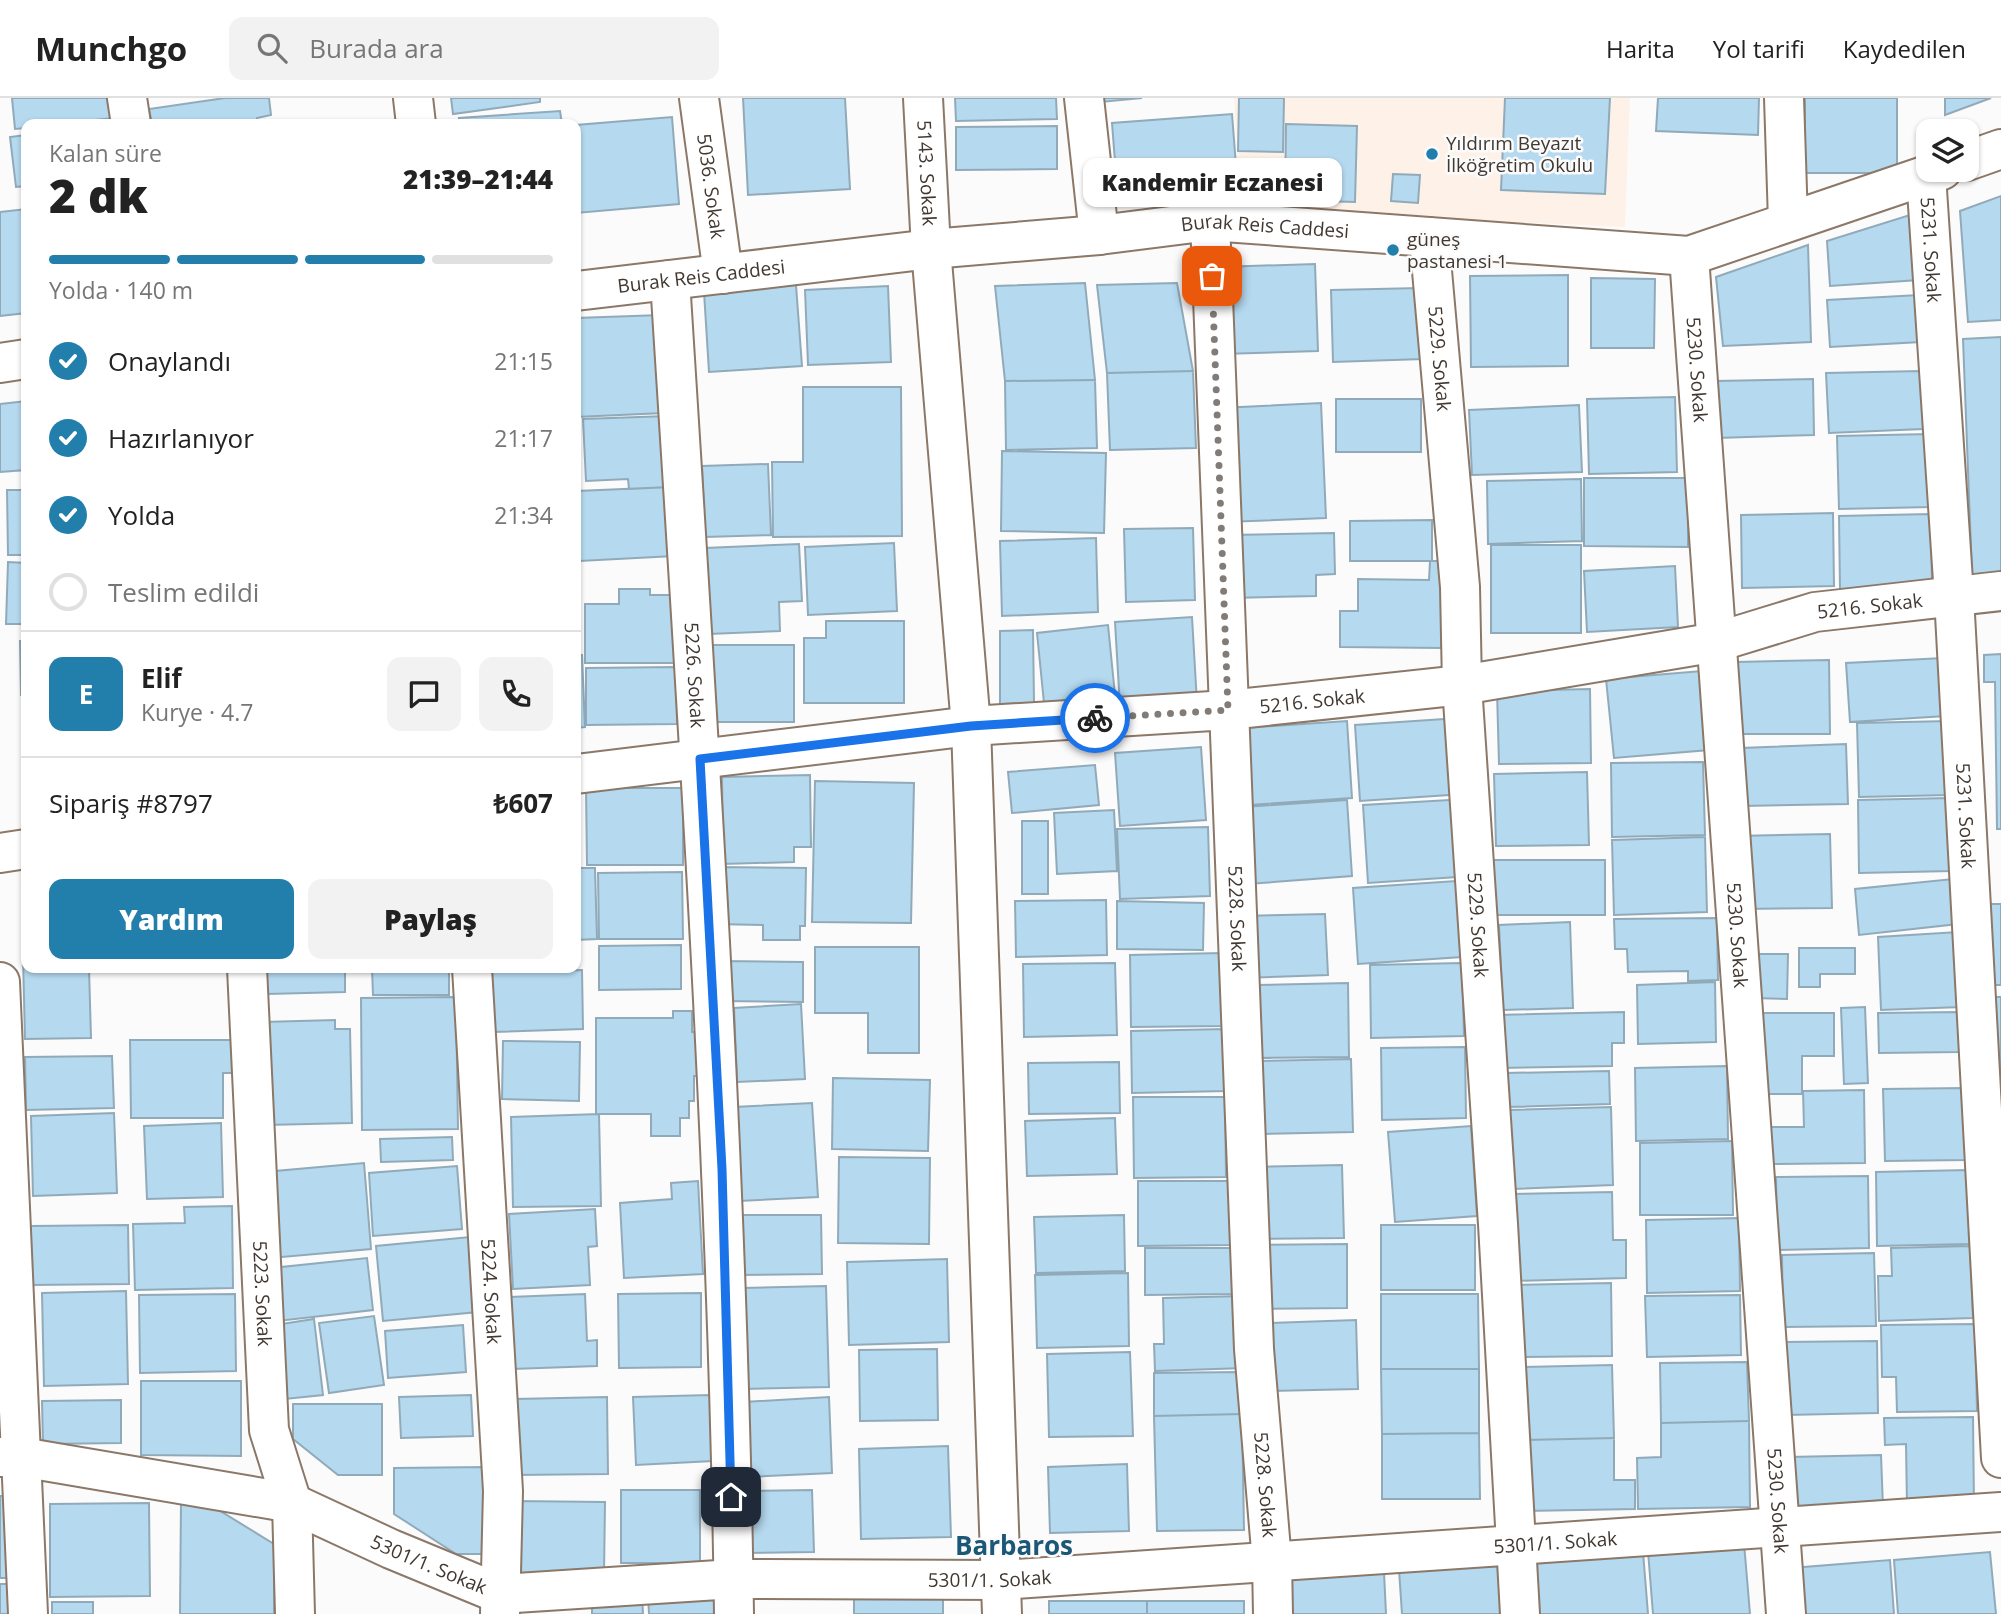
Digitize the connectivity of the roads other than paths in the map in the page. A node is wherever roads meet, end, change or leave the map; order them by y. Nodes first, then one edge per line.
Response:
1 (127, 98) edge
2 (413, 98) edge
3 (699, 98) edge
4 (923, 98) edge
5 (1084, 98) edge
6 (1784, 98) edge
7 (130, 119) edge
8 (415, 119) edge
9 (2001, 149) edge
10 (1979, 157) edge
11 (1916, 179) edge
12 (1934, 182) edge
13 (1210, 222) junction
14 (1788, 222) junction
15 (1099, 235) junction
16 (1429, 237) junction
17 (931, 249) junction
18 (1689, 256) junction
19 (723, 274) junction
20 (670, 280) junction
21 (581, 289) edge
22 (21, 360) edge
23 (0, 363) edge
24 (2001, 591) edge
25 (1954, 596) junction
26 (1717, 642) junction
27 (1462, 685) junction
28 (1228, 710) junction
29 (971, 726) junction
30 (700, 759) junction
31 (581, 773) edge
32 (21, 850) edge
33 (0, 853) edge
34 (247, 973) edge
35 (472, 973) edge
36 (0, 982) edge
37 (10, 1457) edge
38 (2001, 1458) edge
39 (292, 1503) junction
40 (2001, 1512) edge
41 (1781, 1528) junction
42 (1516, 1546) junction
43 (1272, 1562) junction
44 (734, 1597) edge
45 (1002, 1597) edge
46 (506, 1607) edge
47 (28, 1614) edge
48 (295, 1614) edge
49 (1273, 1614) edge
50 (1520, 1614) edge
51 (1786, 1614) edge

1 - 7 street
2 - 8 street
3 - 19 street, 5036. Sokak
4 - 17 street, 5143. Sokak
5 - 15 street
6 - 14 street
9 - 10 street
11 - 14 street, Burak Reis Caddesi
12 - 25 street, 5231. Sokak
13 - 15 street, Burak Reis Caddesi
13 - 16 street, Burak Reis Caddesi
13 - 28 street, 5228. Sokak
14 - 18 street, Burak Reis Caddesi
15 - 17 street, Burak Reis Caddesi
16 - 18 street, Burak Reis Caddesi
16 - 27 street, 5229. Sokak
17 - 19 street, Burak Reis Caddesi
17 - 29 street, 5143. Sokak
18 - 26 street, 5230. Sokak
19 - 20 street, Burak Reis Caddesi
20 - 21 street, Burak Reis Caddesi
20 - 30 street, 5226. Sokak
22 - 23 street
24 - 25 street, 5216. Sokak
25 - 26 street, 5216. Sokak
25 - 38 street, 5231. Sokak
26 - 27 street, 5216. Sokak
26 - 41 street, 5230. Sokak
27 - 28 street, 5216. Sokak
27 - 42 street, 5229. Sokak
28 - 29 street, 5216. Sokak
28 - 43 street, 5228. Sokak
29 - 30 street, 5216. Sokak
29 - 45 street, 5143. Sokak
30 - 31 street, 5216. Sokak
30 - 44 street, 5226. Sokak
32 - 33 street
34 - 39 street, 5223. Sokak
35 - 46 street, 5224. Sokak
36 - 37 street
37 - 39 street, 5301/1. Sokak
37 - 47 street
39 - 46 street, 5301/1. Sokak
39 - 48 street, 5223. Sokak
40 - 41 street, 5301/1. Sokak
41 - 42 street, 5301/1. Sokak
41 - 51 street, 5230. Sokak
42 - 43 street, 5301/1. Sokak
42 - 50 street, 5229. Sokak
43 - 45 street, 5301/1. Sokak
43 - 49 street, 5228. Sokak
44 - 45 street, 5301/1. Sokak
44 - 46 street, 5301/1. Sokak

